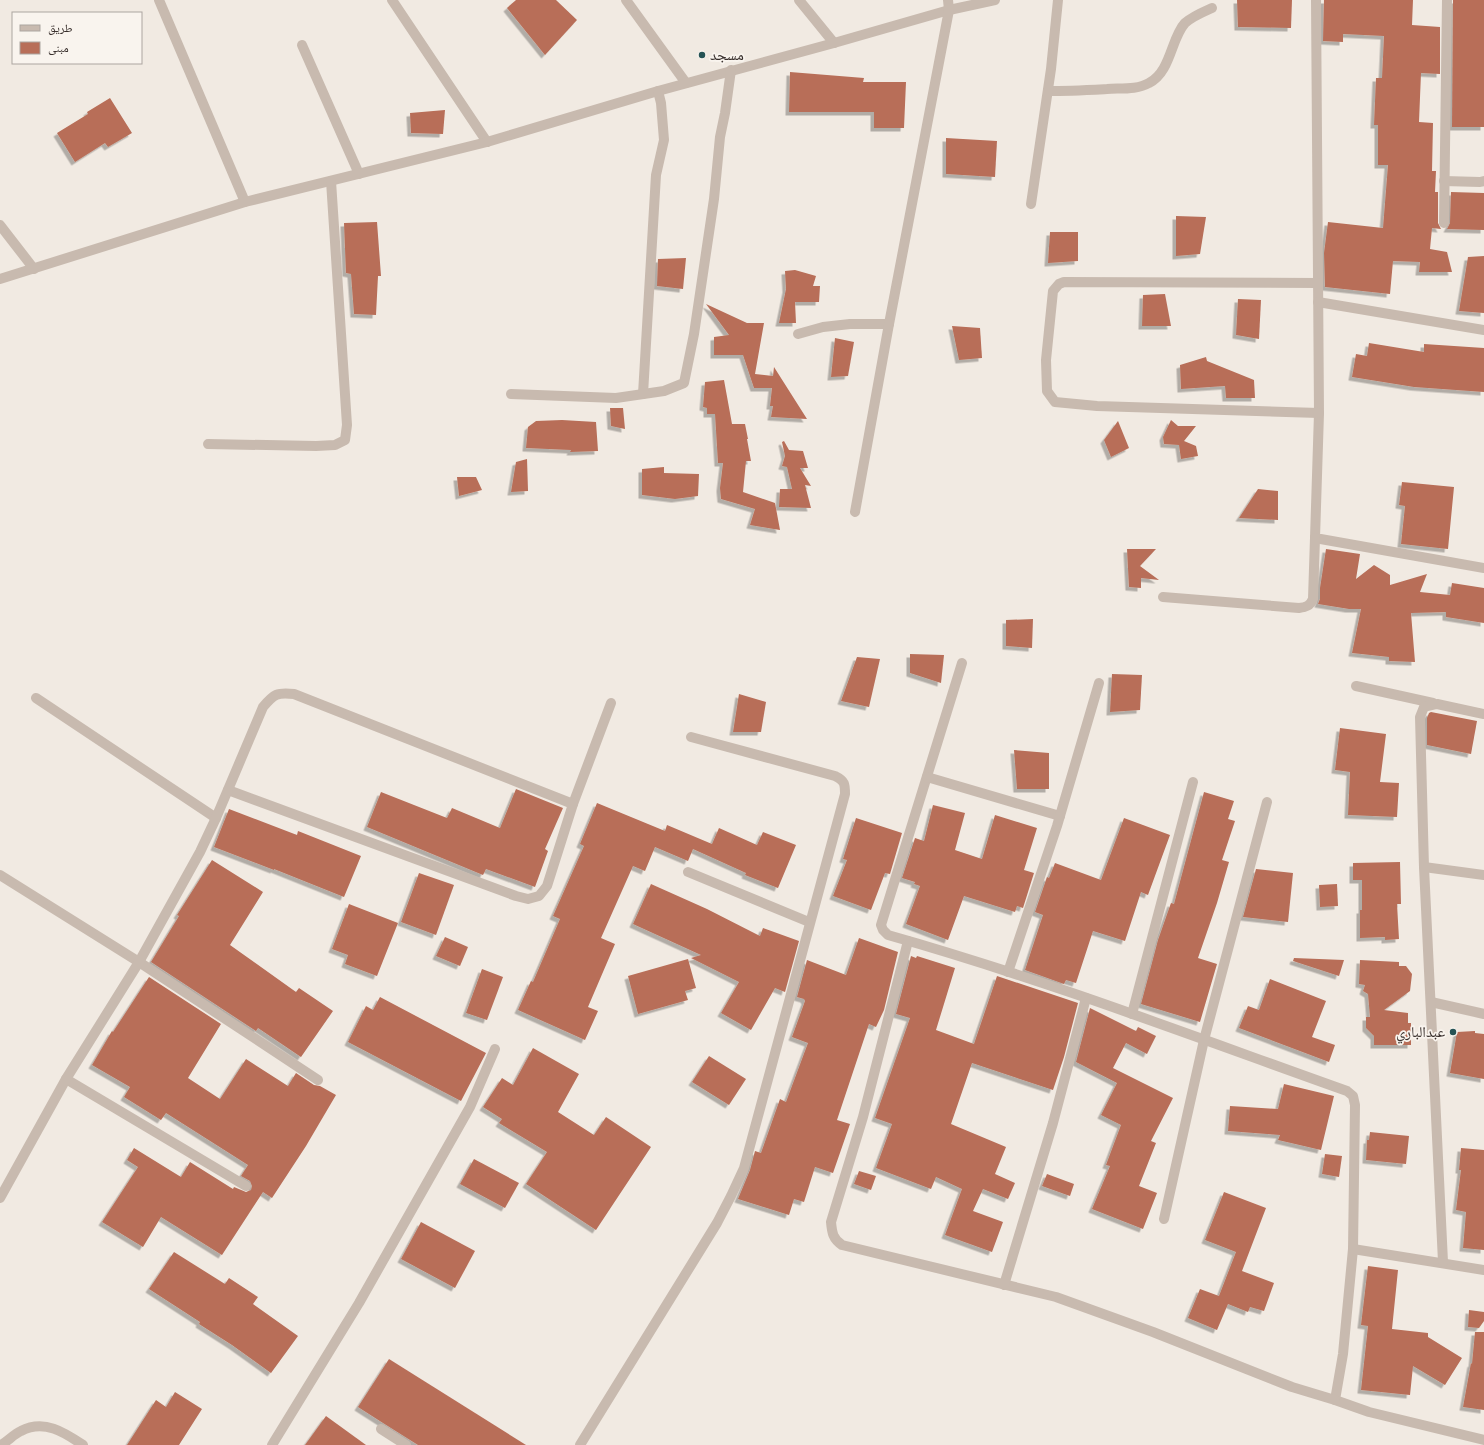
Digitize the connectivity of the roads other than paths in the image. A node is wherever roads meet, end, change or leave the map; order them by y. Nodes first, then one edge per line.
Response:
1 (159, 0) edge
2 (392, 0) edge
3 (626, 0) edge
4 (799, 0) edge
5 (995, 0) edge
6 (1058, 0) edge
7 (1316, 0) edge
8 (1447, 0) edge
9 (948, 5) edge
10 (1212, 8) dead end
11 (834, 43) junction
12 (302, 45) dead end
13 (732, 70) junction
14 (686, 83) junction
15 (658, 91) junction
16 (1048, 91) junction
17 (487, 142) junction
18 (359, 174) junction
19 (331, 181) junction
20 (1444, 181) junction
21 (1484, 181) edge
22 (245, 202) junction
23 (1030, 204) dead end
24 (1444, 223) dead end
25 (0, 225) edge
26 (34, 268) junction
27 (0, 279) edge
28 (1318, 283) junction
29 (1318, 302) junction
30 (889, 324) junction
31 (1484, 330) edge
32 (798, 334) dead end
33 (511, 394) dead end
34 (643, 394) junction
35 (1319, 413) junction
36 (208, 444) dead end
37 (855, 512) dead end
38 (1315, 538) junction
39 (1484, 568) edge
40 (1163, 596) dead end
41 (962, 663) dead end
42 (1099, 683) dead end
43 (1356, 686) dead end
44 (36, 698) dead end
45 (611, 703) dead end
46 (1437, 704) junction
47 (1484, 714) edge
48 (691, 737) dead end
49 (927, 777) junction
50 (1193, 782) dead end
51 (228, 790) junction
52 (1267, 802) dead end
53 (573, 804) junction
54 (1060, 816) junction
55 (216, 818) junction
56 (1424, 867) junction
57 (688, 872) dead end
58 (0, 875) edge
59 (1484, 876) edge
60 (809, 922) junction
61 (908, 941) junction
62 (139, 962) junction
63 (1008, 972) junction
64 (1086, 998) junction
65 (1431, 1002) junction
66 (1132, 1014) junction
67 (1484, 1014) edge
68 (1204, 1040) junction
69 (495, 1048) dead end
70 (66, 1079) junction
71 (318, 1080) dead end
72 (246, 1186) dead end
73 (0, 1198) edge
74 (1164, 1219) dead end
75 (1353, 1249) junction
76 (1443, 1262) junction
77 (1484, 1270) edge
78 (1004, 1285) junction
79 (1336, 1400) junction
80 (381, 1429) dead end
81 (1484, 1440) edge
82 (1, 1445) edge
83 (84, 1445) edge
84 (272, 1445) edge
85 (406, 1445) edge
86 (580, 1445) edge

1 - 22 street
2 - 17 street
3 - 14 street
4 - 11 street
5 - 9 street
6 - 16 street
7 - 28 street
8 - 20 street
9 - 11 street
9 - 30 street
10 - 16 street
11 - 13 street
12 - 18 street
13 - 14 street
13 - 34 street
14 - 15 street
15 - 17 street
15 - 34 street
16 - 23 street
17 - 18 street
18 - 19 street
19 - 22 street
19 - 36 street
20 - 21 street
20 - 24 street
22 - 26 street
25 - 26 street
26 - 27 street
28 - 29 street
28 - 35 street
29 - 31 street
29 - 35 street
30 - 32 street
30 - 37 street
33 - 34 street
35 - 38 street
38 - 39 street
38 - 40 street
41 - 49 street
42 - 54 street
43 - 46 street
44 - 55 street
45 - 53 street
46 - 47 street
46 - 56 street
48 - 60 street
49 - 54 street
49 - 61 street
50 - 66 street
51 - 53 street
51 - 53 street
51 - 55 street
52 - 68 street
54 - 63 street
55 - 62 street
56 - 59 street
56 - 65 street
57 - 60 street
58 - 62 street
60 - 86 street
61 - 63 street
61 - 78 street
62 - 70 street
62 - 71 street
63 - 64 street
64 - 66 street
64 - 78 street
65 - 67 street
65 - 76 street
66 - 68 street
68 - 74 street
68 - 75 street
69 - 84 street
70 - 72 street
70 - 73 street
75 - 76 street
75 - 79 street
76 - 77 street
78 - 79 street
79 - 81 street
80 - 85 street
82 - 83 street

